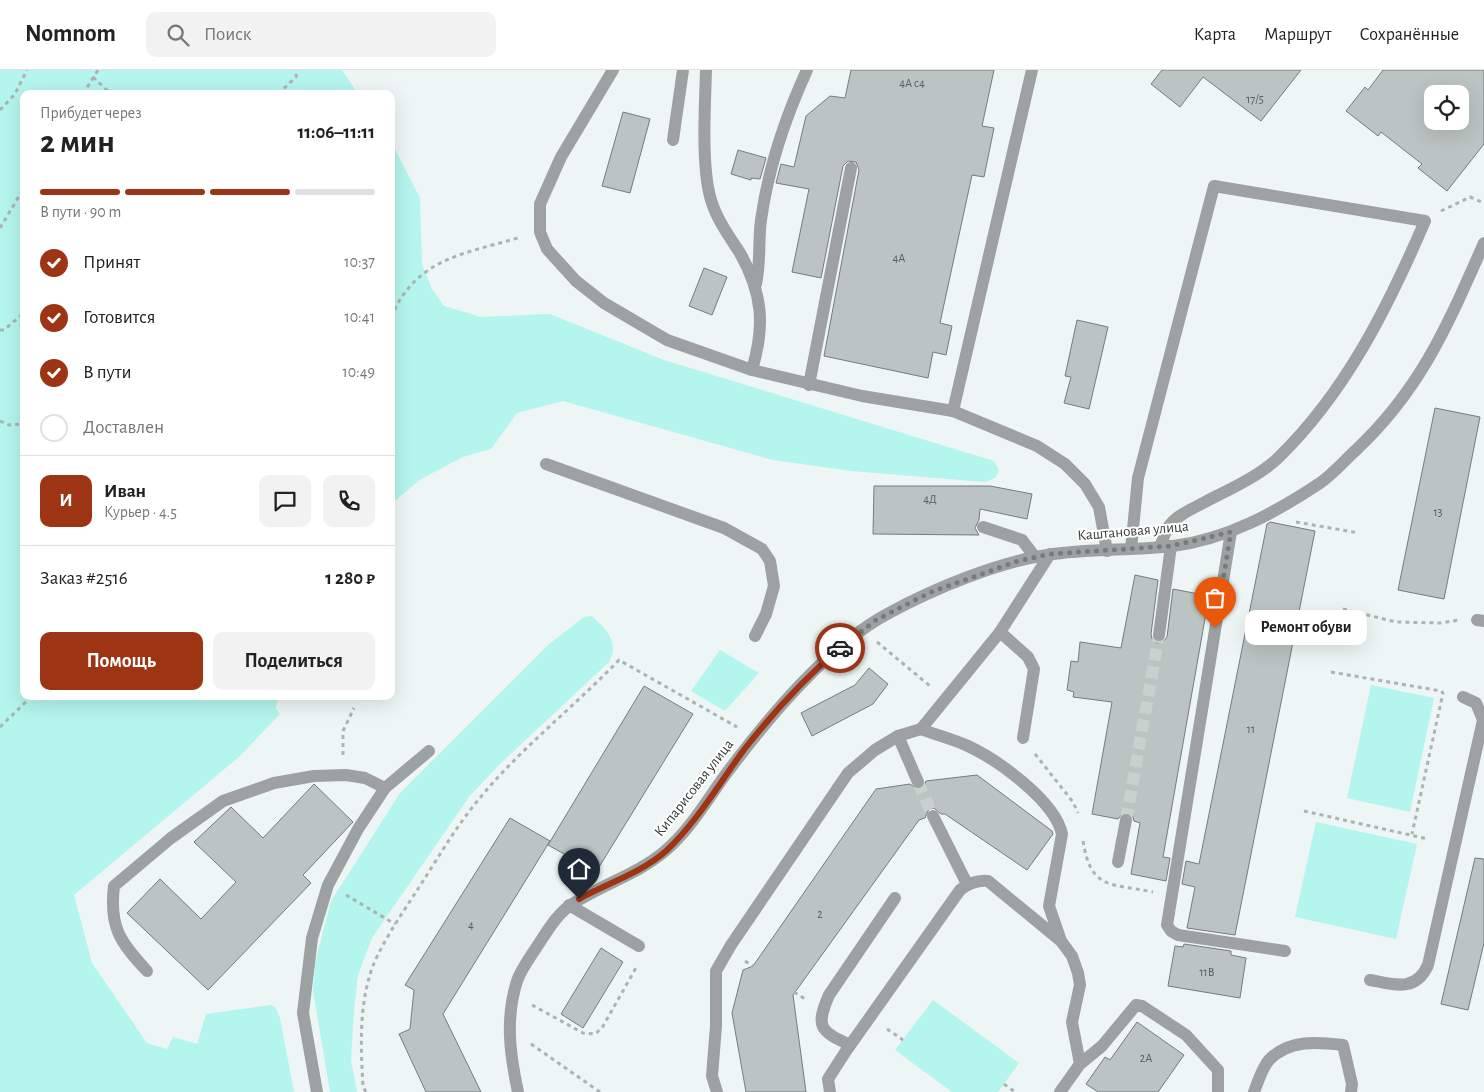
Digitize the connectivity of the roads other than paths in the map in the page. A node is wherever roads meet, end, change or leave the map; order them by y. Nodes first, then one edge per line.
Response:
1 (613, 70) edge
2 (683, 70) edge
3 (706, 70) edge
4 (808, 70) edge
5 (1032, 70) edge
6 (673, 140) dead end
7 (851, 168) dead end
8 (1484, 243) edge
9 (756, 284) junction
10 (752, 370) junction
11 (808, 385) junction
12 (953, 411) junction
13 (546, 464) dead end
14 (984, 528) dead end
15 (1231, 532) junction
16 (1166, 546) junction
17 (1131, 549) junction
18 (1106, 551) junction
19 (1050, 554) junction
20 (1035, 557) junction
21 (862, 629) joint
22 (1000, 632) junction
23 (1159, 634) tunnel mouth
24 (755, 636) dead end
25 (1463, 697) dead end
26 (921, 729) junction
27 (898, 736) junction
28 (1023, 738) dead end
29 (429, 751) dead end
30 (918, 782) tunnel mouth
31 (385, 788) junction
32 (933, 816) tunnel mouth
33 (1126, 820) tunnel mouth
34 (1118, 862) dead end
35 (967, 884) junction
36 (895, 898) dead end
37 (569, 905) junction
38 (1061, 942) junction
39 (639, 946) road end
40 (1285, 951) dead end
41 (147, 971) dead end
42 (1370, 980) dead end
43 (850, 1044) junction
44 (1080, 1064) junction
45 (317, 1092) edge
46 (518, 1092) edge
47 (717, 1092) edge
48 (830, 1092) edge
49 (1060, 1092) edge
50 (1218, 1092) edge
51 (1254, 1092) edge
52 (1351, 1092) edge

1 - 10 street
2 - 6 street
3 - 9 street
4 - 9 street
5 - 12 street
7 - 11 street
8 - 15 street, Каштановая улица
9 - 10 street
10 - 11 street
11 - 12 street
12 - 18 street
13 - 24 street
14 - 20 street
15 - 16 street, Каштановая улица
15 - 40 street
16 - 17 street, Каштановая улица
16 - 17 street
16 - 23 street
17 - 18 street, Каштановая улица
18 - 19 street, Каштановая улица
19 - 20 street, Каштановая улица
19 - 22 street
20 - 21 street, Каштановая улица
21 - 37 street, Кипарисовая улица
22 - 26 street
22 - 28 street
25 - 42 street
26 - 27 street
26 - 38 street
27 - 30 street
27 - 47 street
29 - 31 street
31 - 41 street
31 - 45 street
32 - 35 street
33 - 34 street
35 - 38 street
35 - 43 street
36 - 43 street
37 - 39 street
37 - 46 street, Кипарисовая улица
38 - 44 street
43 - 48 street
44 - 49 street
44 - 50 street
51 - 52 street

